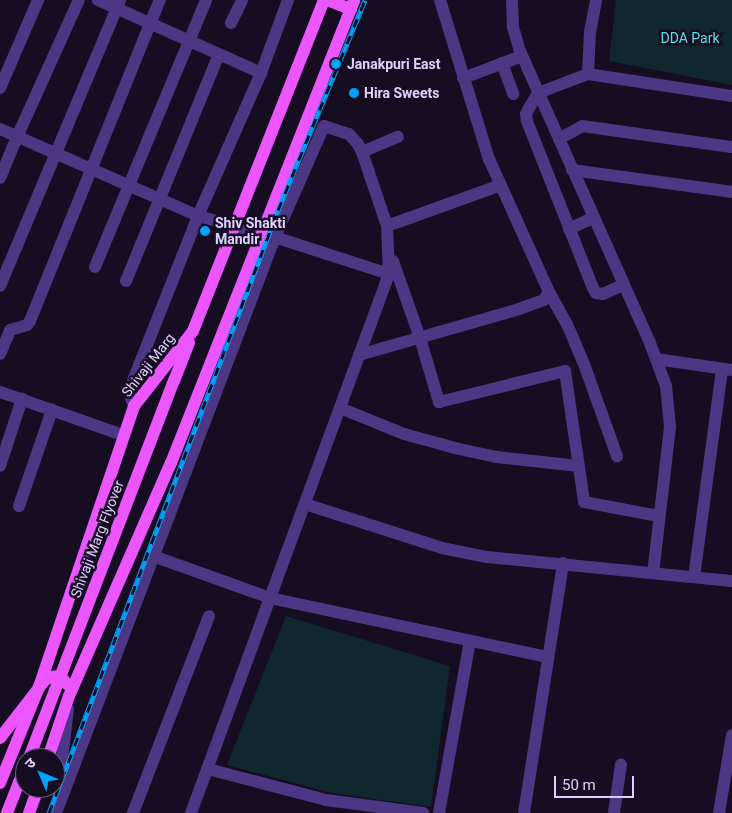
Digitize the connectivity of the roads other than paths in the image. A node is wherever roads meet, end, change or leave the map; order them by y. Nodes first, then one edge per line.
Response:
1 (38, 0) edge
2 (79, 0) edge
3 (98, 0) edge
4 (160, 0) edge
5 (206, 0) edge
6 (242, 0) edge
7 (288, 0) edge
8 (325, 0) edge
9 (440, 0) edge
10 (512, 0) edge
11 (596, 0) edge
12 (119, 4) edge
13 (352, 4) edge
14 (150, 23) junction
15 (231, 23) dead end
16 (189, 41) junction
17 (219, 54) junction
18 (522, 56) junction
19 (502, 63) junction
20 (261, 73) junction
21 (588, 74) junction
22 (463, 78) junction
23 (0, 88) edge
24 (538, 93) junction
25 (513, 94) dead end
26 (732, 96) edge
27 (304, 128) junction
28 (0, 129) edge
29 (320, 133) junction
30 (16, 137) junction
31 (398, 137) dead end
32 (558, 139) junction
33 (732, 146) edge
34 (362, 152) junction
35 (54, 154) junction
36 (91, 170) junction
37 (572, 170) junction
38 (0, 178) edge
39 (501, 185) junction
40 (129, 186) junction
41 (732, 192) edge
42 (159, 199) junction
43 (198, 216) junction
44 (593, 218) junction
45 (234, 226) junction
46 (387, 226) junction
47 (570, 229) junction
48 (262, 233) junction
49 (275, 237) junction
50 (389, 251) junction
51 (95, 267) dead end
52 (389, 274) junction
53 (126, 281) dead end
54 (623, 285) junction
55 (0, 286) edge
56 (549, 292) junction
57 (193, 331) junction
58 (420, 338) junction
59 (0, 354) edge
60 (359, 355) junction
61 (656, 359) junction
62 (727, 370) edge
63 (0, 392) edge
64 (22, 399) junction
65 (134, 406) junction
66 (340, 408) junction
67 (52, 410) junction
68 (124, 436) junction
69 (617, 456) dead end
70 (0, 466) edge
71 (579, 466) junction
72 (305, 504) junction
73 (19, 506) dead end
74 (659, 516) junction
75 (153, 556) junction
76 (563, 564) junction
77 (653, 573) junction
78 (694, 577) junction
79 (732, 581) edge
80 (270, 598) junction
81 (209, 616) dead end
82 (470, 641) junction
83 (548, 657) junction
84 (39, 686) junction
85 (69, 696) junction
86 (732, 735) edge
87 (0, 738) edge
88 (32, 748) edge
89 (51, 748) edge
90 (622, 764) dead end
91 (208, 769) junction
92 (0, 783) edge
93 (15, 791) edge
94 (34, 798) edge
95 (0, 806) edge
96 (6, 813) edge
97 (29, 813) edge
98 (56, 813) edge
99 (133, 813) edge
100 (192, 813) edge
101 (423, 813) edge
102 (439, 813) edge
103 (524, 813) edge
104 (614, 813) edge
105 (719, 813) edge

1 - 23 street
2 - 30 street
3 - 12 street
4 - 14 street
5 - 16 street
6 - 15 street
7 - 20 street
8 - 13 main road
8 - 45 main road, Shivaji Marg
9 - 22 street
10 - 18 street
11 - 21 street
12 - 14 street
12 - 35 street
13 - 27 main road
14 - 16 street
14 - 36 street
16 - 17 street
16 - 40 street
17 - 20 street
17 - 42 street
18 - 19 street
18 - 24 street
19 - 22 street
19 - 25 street
20 - 43 street
21 - 24 street
21 - 26 street
22 - 39 street
24 - 32 street
24 - 47 street
27 - 29 street
27 - 48 main road
28 - 30 street
29 - 34 street
29 - 49 street
30 - 35 street
30 - 38 street
31 - 34 street
32 - 33 street
32 - 37 street
34 - 46 street
35 - 36 street
35 - 55 street
36 - 40 street
36 - 59 street
37 - 41 street
37 - 44 street
39 - 46 street
39 - 56 street
40 - 42 street
40 - 51 street
42 - 43 street
42 - 53 street
43 - 45 street
43 - 65 street
44 - 47 street
44 - 54 street
45 - 48 street
45 - 57 main road, Shivaji Marg
46 - 50 street
47 - 54 street
48 - 49 street
48 - 85 main road
49 - 52 street
49 - 75 street
50 - 52 street
50 - 58 street
52 - 60 street
54 - 61 street
56 - 58 street
56 - 69 street
57 - 65 main road, Shivaji Marg
57 - 88 main road, Shivaji Marg Flyover, bridge
58 - 60 street
58 - 71 street
60 - 66 street
61 - 62 street
61 - 74 street
62 - 78 street
63 - 64 street
64 - 67 street
64 - 70 street
65 - 68 main road, Shivaji Marg
66 - 71 street
66 - 72 street
67 - 68 street
67 - 73 street
68 - 84 main road, Shivaji Marg
71 - 74 street
72 - 76 street
72 - 80 street
74 - 77 street
75 - 80 street
75 - 98 street
76 - 77 street
76 - 83 street
77 - 78 street
78 - 79 street
80 - 82 street
80 - 91 street
81 - 99 street
82 - 83 street
82 - 102 street
83 - 103 street
84 - 85 main road
84 - 87 main road
84 - 92 main road, Shivaji Marg
85 - 89 main road
85 - 98 street
86 - 105 street
90 - 104 street
91 - 100 street
91 - 101 street
93 - 96 main road
94 - 97 main road
95 - 96 main road

